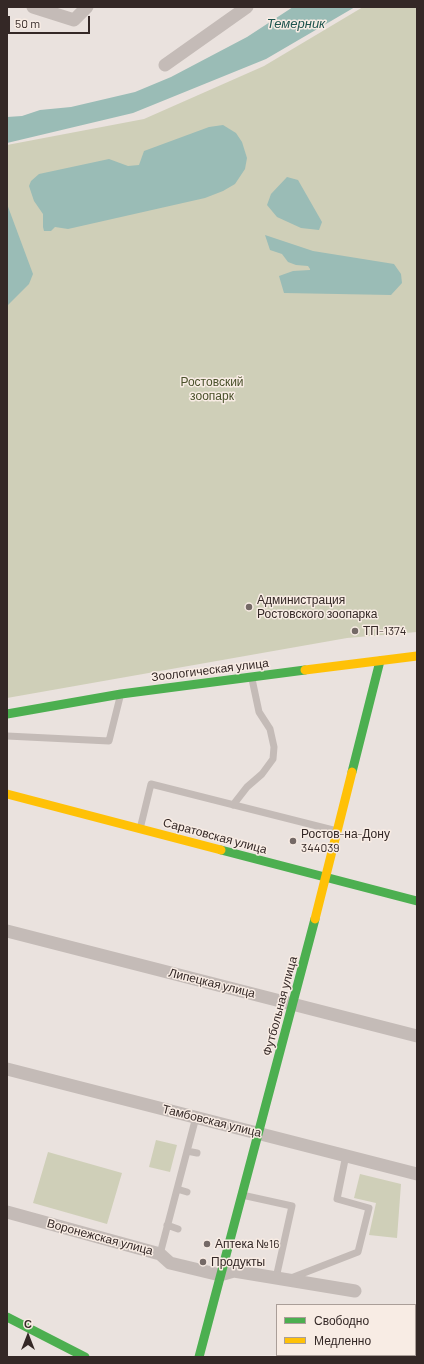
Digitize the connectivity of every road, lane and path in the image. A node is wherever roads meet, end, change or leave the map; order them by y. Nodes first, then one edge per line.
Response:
1 (33, 7) edge
2 (87, 7) edge
3 (247, 7) edge
4 (165, 65) dead end
5 (417, 656) edge
6 (380, 661) junction
7 (252, 677) junction
8 (121, 694) junction
9 (7, 714) edge
10 (7, 736) edge
11 (7, 794) edge
12 (233, 805) junction
13 (140, 829) junction
14 (338, 831) junction
15 (326, 878) junction
16 (417, 902) edge
17 (7, 931) edge
18 (293, 1003) junction
19 (417, 1036) edge
20 (7, 1069) edge
21 (196, 1117) junction
22 (259, 1132) junction
23 (187, 1151) junction
24 (197, 1153) dead end
25 (346, 1155) junction
26 (417, 1174) edge
27 (177, 1189) junction
28 (187, 1192) dead end
29 (242, 1195) junction
30 (7, 1212) edge
31 (167, 1225) junction
32 (178, 1228) dead end
33 (160, 1254) junction
34 (220, 1275) junction
35 (282, 1279) junction
36 (356, 1291) dead end
37 (7, 1317) edge
38 (85, 1357) edge
39 (199, 1357) edge

1 - 2 street
3 - 4 street
5 - 6 main road, Зоологическая улица
6 - 7 main road, Зоологическая улица
6 - 14 main road, Футбольная улица
7 - 8 main road, Зоологическая улица
7 - 12 lane
8 - 9 main road, Зоологическая улица
8 - 10 lane
11 - 13 main road, Саратовская улица
12 - 13 lane
12 - 14 lane
13 - 15 main road, Саратовская улица
14 - 15 main road, Футбольная улица
15 - 16 main road, Саратовская улица
15 - 18 main road, Футбольная улица
17 - 18 street, Липецкая улица
18 - 19 street, Липецкая улица
18 - 22 main road, Футбольная улица
20 - 21 street, Тамбовская улица
21 - 22 street, Тамбовская улица
21 - 23 lane
22 - 25 street, Тамбовская улица
22 - 29 main road, Футбольная улица
23 - 24 lane
23 - 27 lane
25 - 26 street, Тамбовская улица
25 - 35 lane
27 - 28 lane
27 - 31 lane
29 - 34 main road, Футбольная улица
29 - 35 lane
30 - 33 street, Воронежская улица
31 - 32 lane
31 - 33 lane
33 - 34 street, Воронежская улица
34 - 35 street, Воронежская улица
34 - 39 main road, Футбольная улица
35 - 36 street, Воронежская улица
37 - 38 main road

